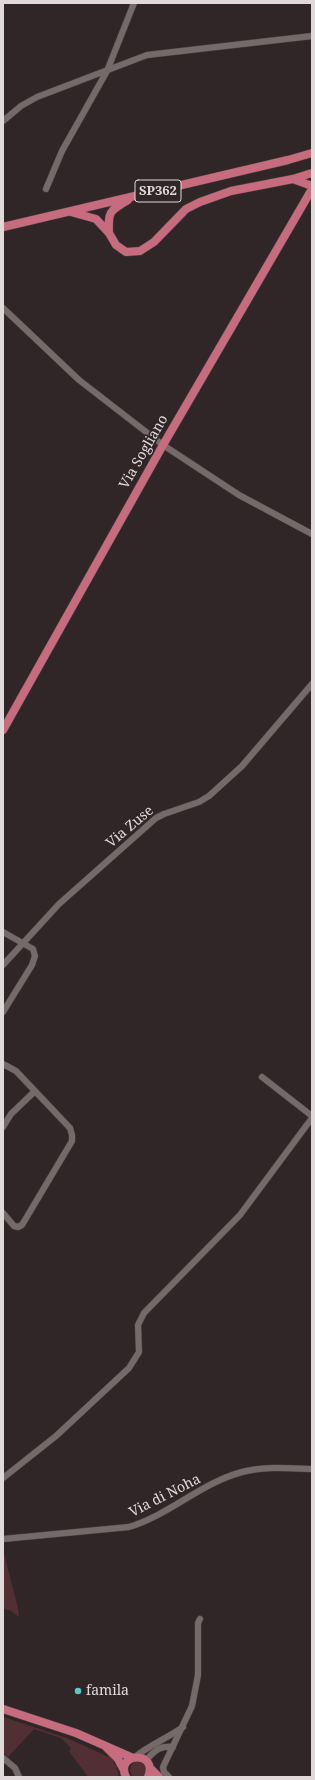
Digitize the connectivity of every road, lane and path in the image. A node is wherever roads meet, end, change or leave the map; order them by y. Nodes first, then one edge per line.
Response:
1 (134, 3) edge
2 (312, 36) edge
3 (106, 71) junction
4 (3, 121) edge
5 (312, 153) edge
6 (312, 173) edge
7 (293, 179) junction
8 (312, 188) edge
9 (46, 190) dead end
10 (136, 196) junction
11 (69, 211) junction
12 (3, 227) edge
13 (109, 234) junction
14 (3, 308) edge
15 (162, 445) junction
16 (312, 534) edge
17 (312, 684) edge
18 (3, 730) edge
19 (3, 932) edge
20 (23, 943) junction
21 (3, 965) edge
22 (3, 1012) edge
23 (3, 1064) edge
24 (262, 1077) dead end
25 (35, 1092) junction
26 (312, 1117) edge
27 (3, 1127) edge
28 (3, 1213) edge
29 (312, 1469) edge
30 (3, 1478) edge
31 (3, 1539) edge
32 (200, 1619) dead end
33 (3, 1709) edge
34 (184, 1726) junction
35 (105, 1747) junction
36 (173, 1747) junction
37 (134, 1757) junction
38 (3, 1758) edge
39 (146, 1760) junction
40 (150, 1768) junction
41 (125, 1775) edge
42 (19, 1777) edge
43 (148, 1777) edge
44 (159, 1777) edge
45 (169, 1777) edge

1 - 3 street
2 - 3 street
3 - 4 street
3 - 9 street
5 - 10 main road, SP362
6 - 7 main road
7 - 8 main road
7 - 13 main road
8 - 15 main road, Via Sogliano
10 - 11 main road, SP362
10 - 13 main road
11 - 12 main road, SP362
11 - 13 main road
14 - 15 street
15 - 16 street
15 - 18 main road, Via Sogliano
17 - 20 street, Via Zuse
19 - 20 street
20 - 21 street, Via Zuse
20 - 22 street
23 - 25 street
24 - 26 street
25 - 27 street
25 - 28 street
26 - 30 street
29 - 31 street, Via di Noha
32 - 34 street
33 - 35 main road
34 - 36 street
34 - 37 street
35 - 37 main road
35 - 41 main road
36 - 39 street
36 - 45 street
37 - 39 main road
37 - 41 main road
38 - 42 street
39 - 40 main road
40 - 43 main road
40 - 44 main road

